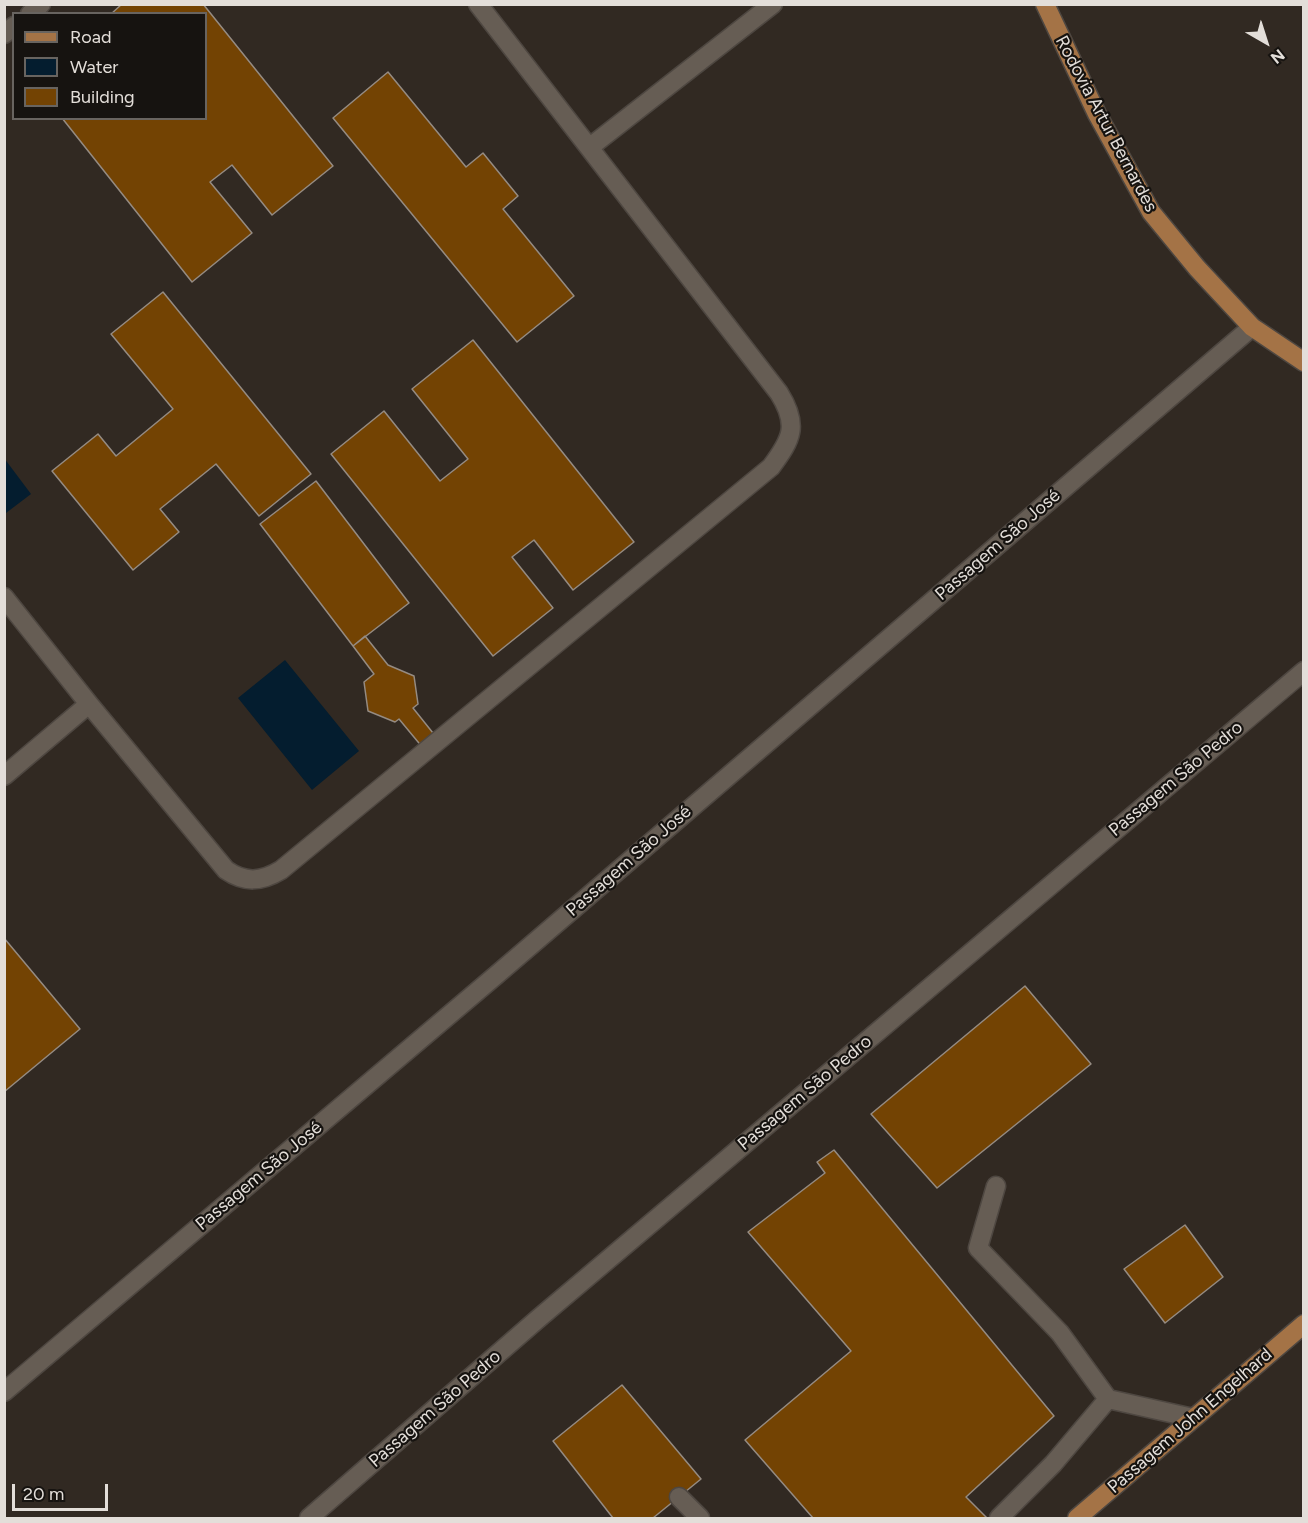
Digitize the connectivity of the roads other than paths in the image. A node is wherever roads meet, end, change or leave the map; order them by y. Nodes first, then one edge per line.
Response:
1 (478, 4) edge
2 (773, 4) edge
3 (1044, 4) edge
4 (590, 147) junction
5 (1252, 327) junction
6 (1300, 354) edge
7 (4, 597) edge
8 (1304, 671) edge
9 (89, 704) junction
10 (4, 776) edge
11 (996, 1186) dead end
12 (1304, 1324) edge
13 (4, 1392) edge
14 (1108, 1399) junction
15 (1193, 1418) junction
16 (678, 1497) dead end
17 (309, 1518) edge
18 (700, 1518) edge
19 (999, 1518) edge
20 (1077, 1518) edge

1 - 4 street
2 - 4 street
3 - 5 main road, Rodovia Artur Bernardes
4 - 9 street
5 - 6 main road, Rodovia Artur Bernardes
5 - 13 street, Passagem São José
7 - 9 street
8 - 17 street, Passagem São Pedro
9 - 10 street
11 - 14 street
12 - 15 main road, Passagem John Engelhard
14 - 15 street
14 - 19 street
15 - 20 main road, Passagem John Engelhard
16 - 18 street

